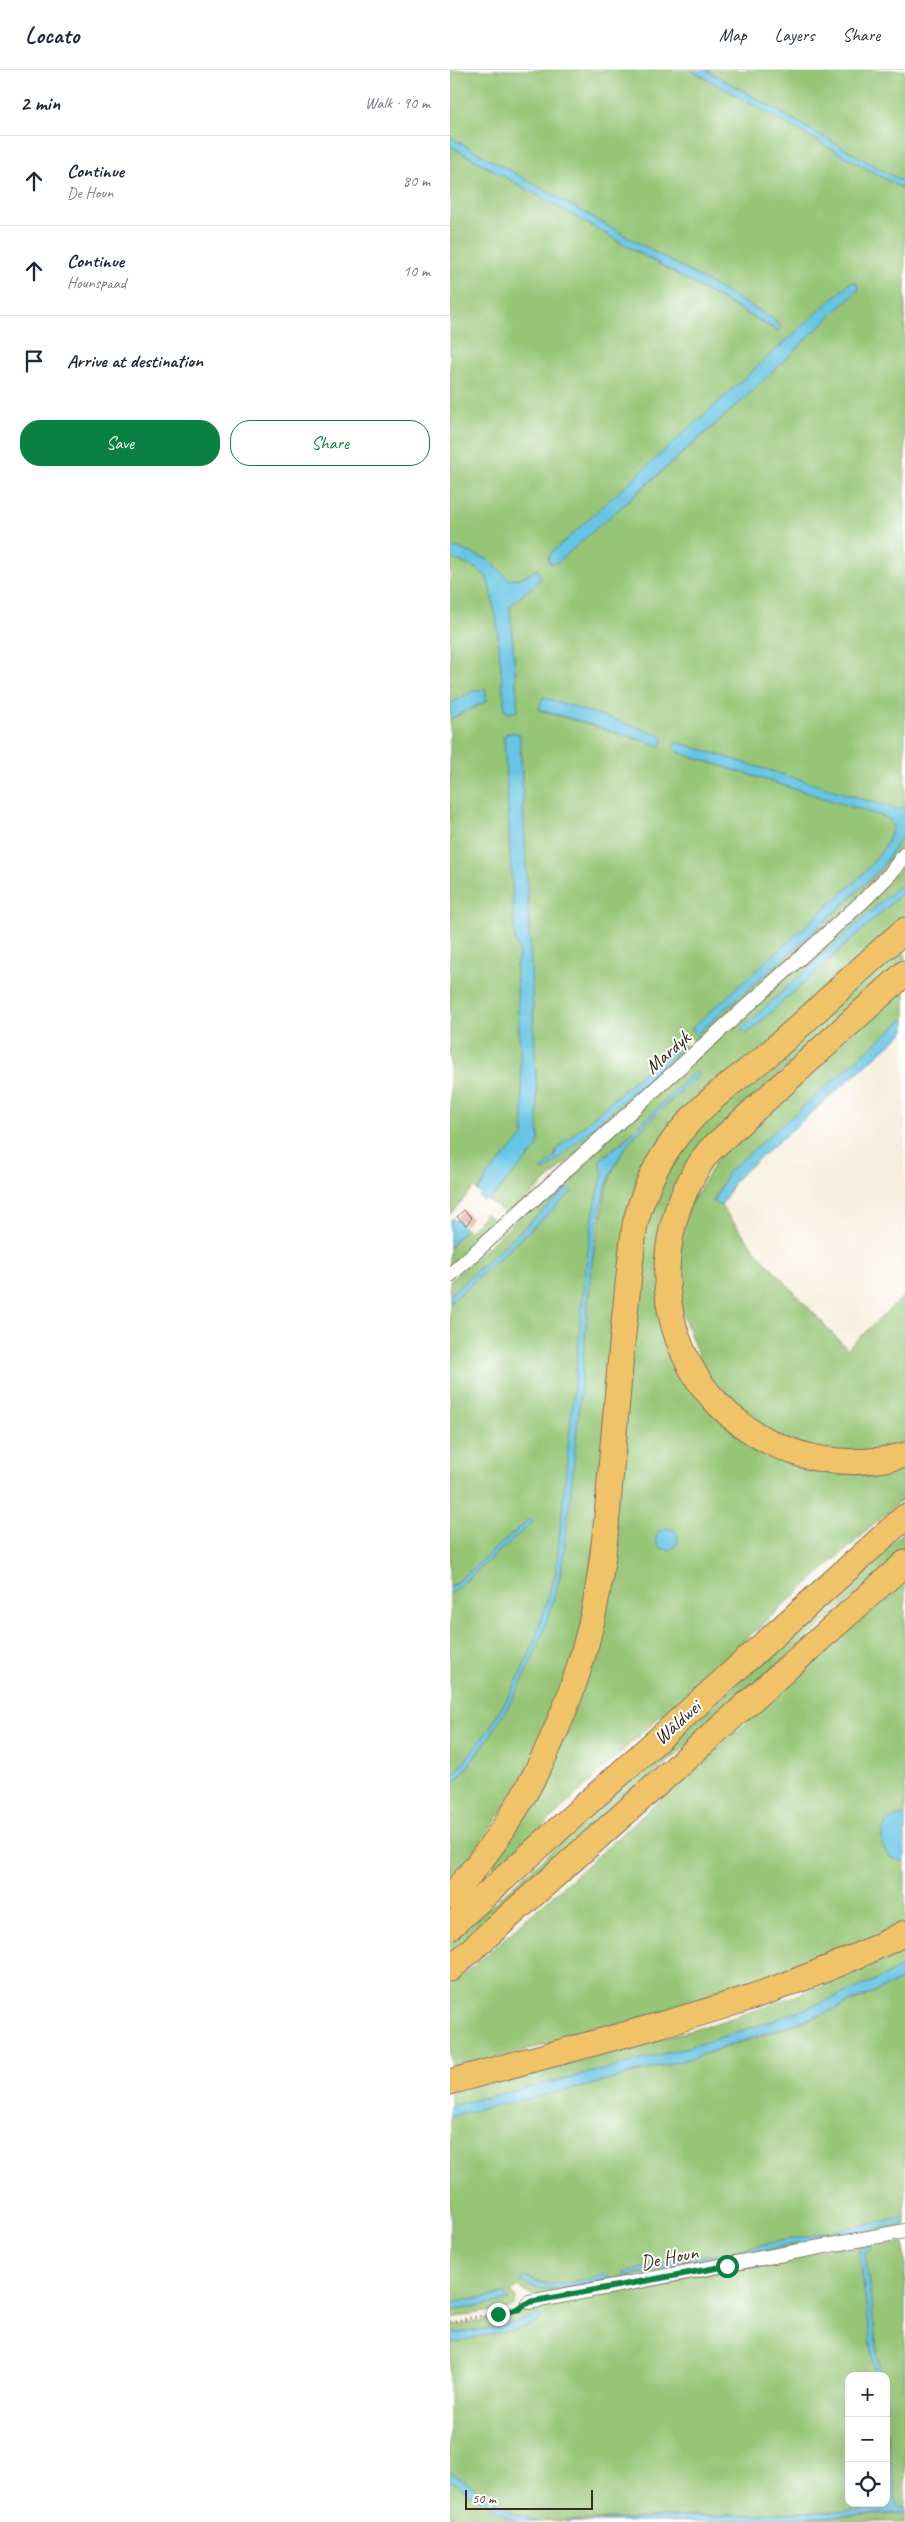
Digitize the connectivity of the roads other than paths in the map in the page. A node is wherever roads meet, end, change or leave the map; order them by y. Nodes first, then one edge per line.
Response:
1 (905, 854) edge
2 (905, 930) edge
3 (905, 973) edge
4 (450, 1275) edge
5 (905, 1455) edge
6 (905, 1517) edge
7 (905, 1563) edge
8 (450, 1897) edge
9 (450, 1928) edge
10 (905, 1933) edge
11 (450, 1969) edge
12 (450, 2082) edge
13 (905, 2230) edge
14 (529, 2302) road end

1 - 4 street, Mardyk
2 - 8 highway
3 - 5 highway
6 - 9 highway, Wâldwei
7 - 11 highway, Wâldwei
10 - 12 highway
13 - 14 street, De Houn

